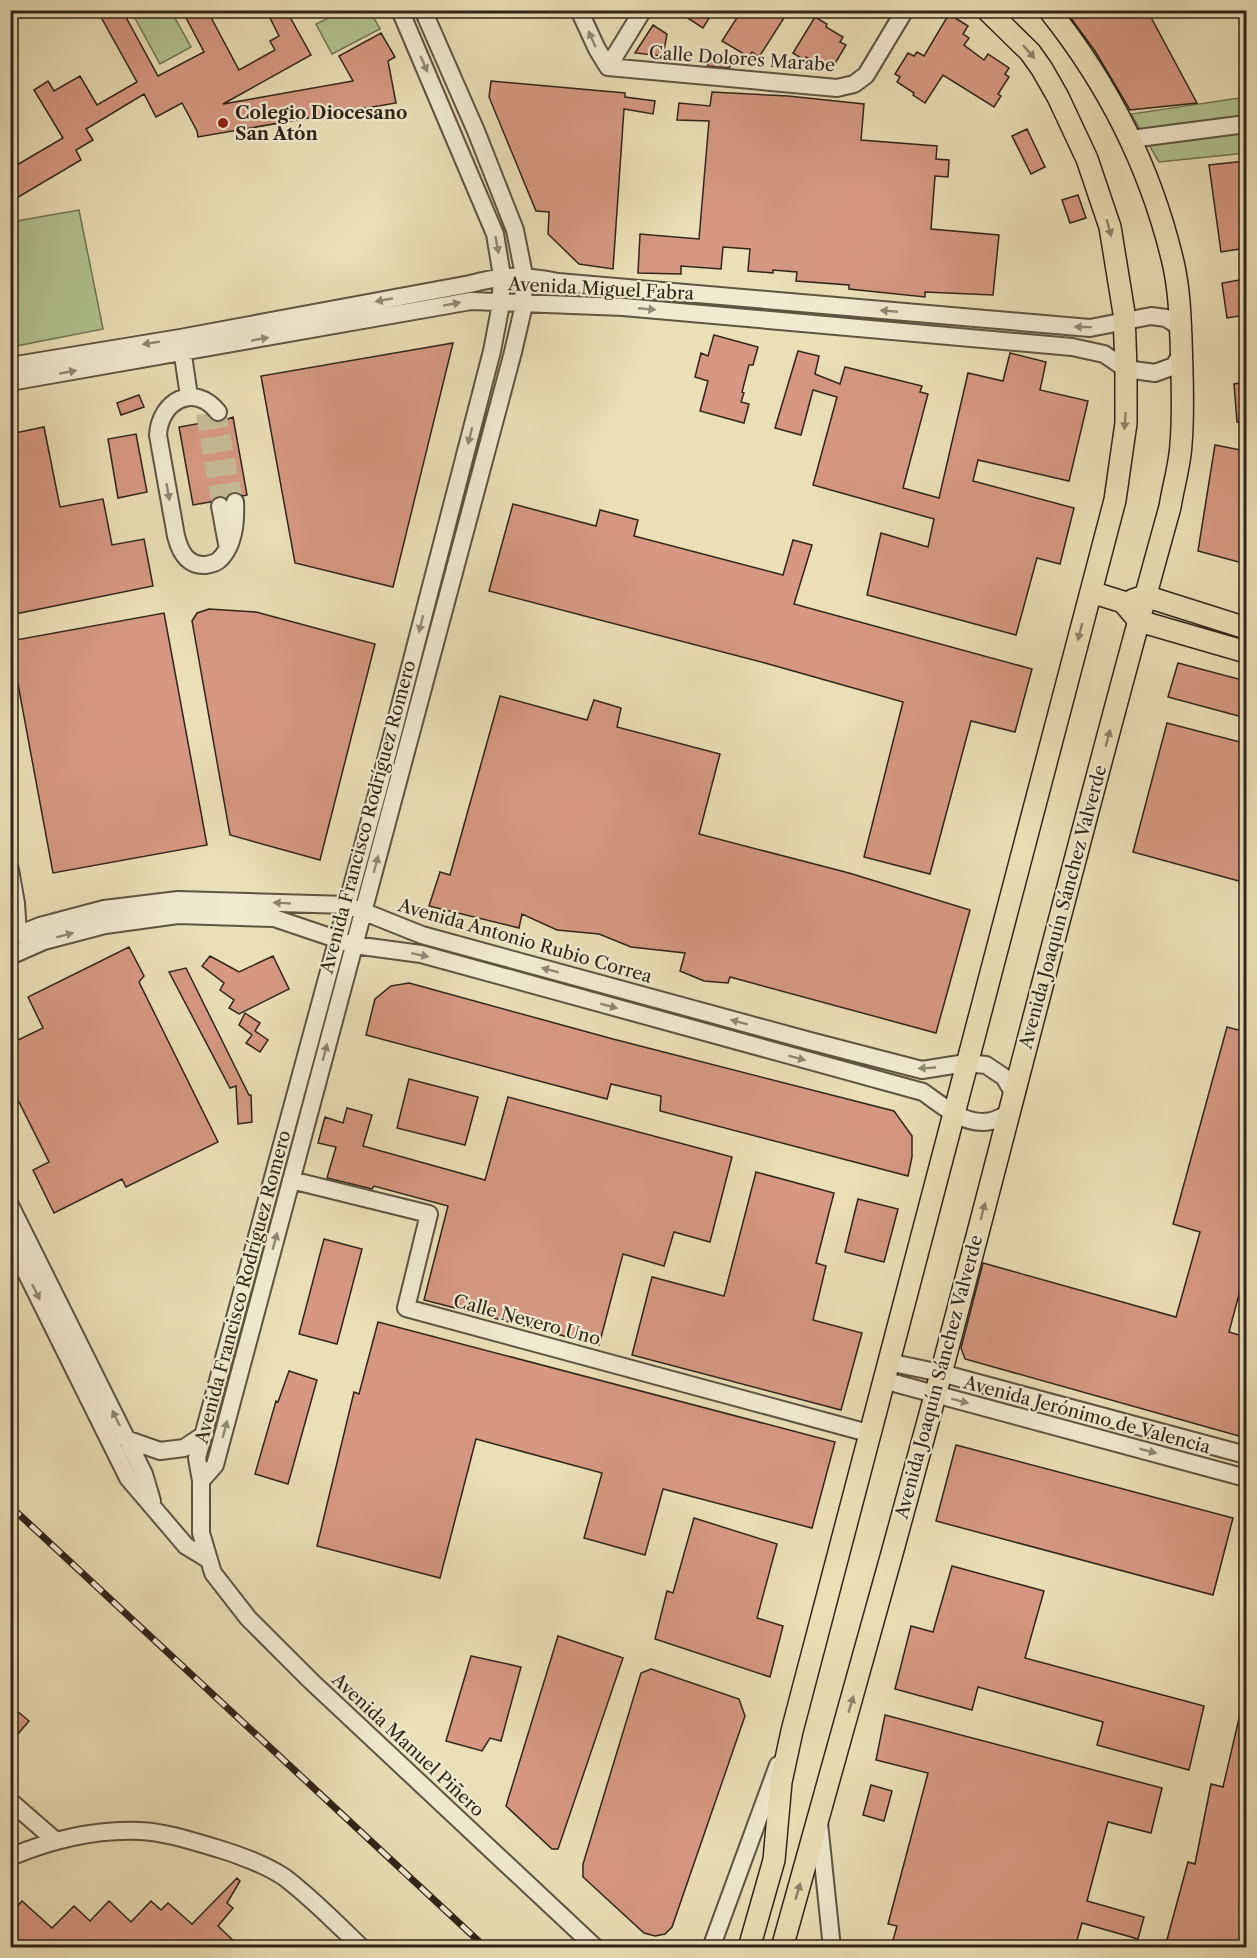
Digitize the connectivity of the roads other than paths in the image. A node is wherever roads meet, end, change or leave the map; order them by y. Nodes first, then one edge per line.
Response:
1 (400, 10) edge
2 (423, 10) edge
3 (579, 10) edge
4 (643, 10) edge
5 (905, 10) edge
6 (987, 10) edge
7 (1049, 10) edge
8 (608, 67) junction
9 (1246, 124) edge
10 (1131, 139) junction
11 (524, 275) junction
12 (502, 276) junction
13 (500, 302) junction
14 (523, 302) junction
15 (1124, 322) junction
16 (1180, 327) junction
17 (181, 345) junction
18 (1181, 354) junction
19 (10, 366) edge
20 (1126, 369) junction
21 (10, 382) edge
22 (228, 504) tunnel mouth
23 (1090, 592) junction
24 (1138, 606) junction
25 (1239, 626) edge
26 (1224, 646) junction
27 (1246, 652) edge
28 (1131, 653) junction
29 (10, 870) edge
30 (327, 904) junction
31 (347, 905) junction
32 (221, 908) junction
33 (363, 912) junction
34 (387, 922) junction
35 (315, 932) junction
36 (21, 938) edge
37 (337, 940) junction
38 (354, 945) junction
39 (381, 949) junction
40 (10, 957) edge
41 (966, 1063) junction
42 (1011, 1104) junction
43 (953, 1114) junction
44 (291, 1180) junction
45 (10, 1205) edge
46 (10, 1240) edge
47 (886, 1371) junction
48 (941, 1373) junction
49 (935, 1394) junction
50 (868, 1433) junction
51 (205, 1434) junction
52 (126, 1440) junction
53 (1246, 1455) edge
54 (1246, 1478) edge
55 (201, 1481) junction
56 (155, 1510) junction
57 (209, 1560) junction
58 (792, 1731) junction
59 (10, 1801) edge
60 (819, 1818) junction
61 (56, 1841) junction
62 (10, 1857) edge
63 (363, 1947) edge
64 (596, 1947) edge
65 (711, 1947) edge
66 (749, 1947) edge
67 (782, 1947) edge
68 (832, 1947) edge

1 -> 12 street, Avenida Francisco Rodríguez Romero
2 - 11 street, Avenida Francisco Rodríguez Romero
8 -> 3 street
4 - 8 street
5 - 8 street, Calle Dolores Marabe
6 -> 15 main road
7 - 10 main road, Avenida Joaquín Sánchez Valverde
9 - 10 street
10 - 16 main road, Avenida Joaquín Sánchez Valverde
11 - 12 street, Avenida Miguel Fabra
11 - 14 street, Avenida Francisco Rodríguez Romero
15 -> 11 street, Avenida Miguel Fabra
12 - 13 street, Avenida Francisco Rodríguez Romero
12 -> 17 street, Avenida Miguel Fabra
13 - 14 street, Avenida Miguel Fabra
17 -> 13 street, Avenida Miguel Fabra
13 -> 31 street, Avenida Francisco Rodríguez Romero
14 -> 20 street, Avenida Miguel Fabra
33 -> 14 street, Avenida Francisco Rodríguez Romero
15 - 16 street, Avenida Miguel Fabra
15 - 20 main road
16 - 18 main road, Avenida Joaquín Sánchez Valverde
17 -> 19 street, Avenida Miguel Fabra
21 -> 17 street, Avenida Miguel Fabra
17 -> 22 street
18 - 20 street, Avenida Miguel Fabra
18 - 24 main road, Avenida Joaquín Sánchez Valverde
20 -> 23 main road
23 - 24 main road
23 -> 41 main road
24 - 25 main road
24 - 26 main road
24 - 28 main road, Avenida Joaquín Sánchez Valverde
26 - 27 main road
26 - 28 main road
42 -> 28 main road, Avenida Joaquín Sánchez Valverde
29 - 36 street
30 - 31 street, Avenida Antonio Rubio Correa
30 -> 32 street, Avenida Antonio Rubio Correa
30 - 35 street, Avenida Francisco Rodríguez Romero
31 - 33 street, Avenida Antonio Rubio Correa
31 - 37 street, Avenida Francisco Rodríguez Romero
32 - 35 street, Avenida Antonio Rubio Correa
32 - 36 street, Avenida Antonio Rubio Correa
33 - 34 street, Avenida Antonio Rubio Correa
33 - 38 street, Avenida Francisco Rodríguez Romero
34 - 39 street
41 -> 34 street, Avenida Antonio Rubio Correa
35 - 37 street, Avenida Antonio Rubio Correa
36 - 40 street, Avenida Antonio Rubio Correa
37 - 38 street, Avenida Antonio Rubio Correa
37 - 51 street, Avenida Francisco Rodríguez Romero
38 - 39 street, Avenida Antonio Rubio Correa
44 -> 38 street, Avenida Francisco Rodríguez Romero
39 -> 43 street, Avenida Antonio Rubio Correa
41 - 42 street, Avenida Antonio Rubio Correa
41 - 43 main road
42 - 43 street, Avenida Antonio Rubio Correa
48 -> 42 main road, Avenida Joaquín Sánchez Valverde
43 - 47 main road
44 - 50 street, Calle Nevero Uno
55 -> 44 street, Avenida Francisco Rodríguez Romero
52 -> 45 street
46 -> 56 street, Avenida Manuel Piñero
47 - 48 street, Avenida Jerónimo de Valencia
47 - 49 street, Avenida Jerónimo de Valencia
47 - 50 main road
48 - 49 main road, Avenida Joaquín Sánchez Valverde
48 - 53 street, Avenida Jerónimo de Valencia
49 -> 54 street, Avenida Jerónimo de Valencia
60 -> 49 main road, Avenida Joaquín Sánchez Valverde
50 - 58 main road
51 - 52 street
51 - 55 street, Avenida Francisco Rodríguez Romero
52 - 56 street
55 - 57 street, Avenida Manuel Piñero
56 - 57 street, Avenida Manuel Piñero
57 - 64 street, Avenida Manuel Piñero
58 - 65 street
58 - 66 main road
59 - 61 street
67 -> 60 main road, Avenida Joaquín Sánchez Valverde
60 - 68 street, Avenida Joaquín Sánchez Valverde
61 - 62 street
61 - 63 street

